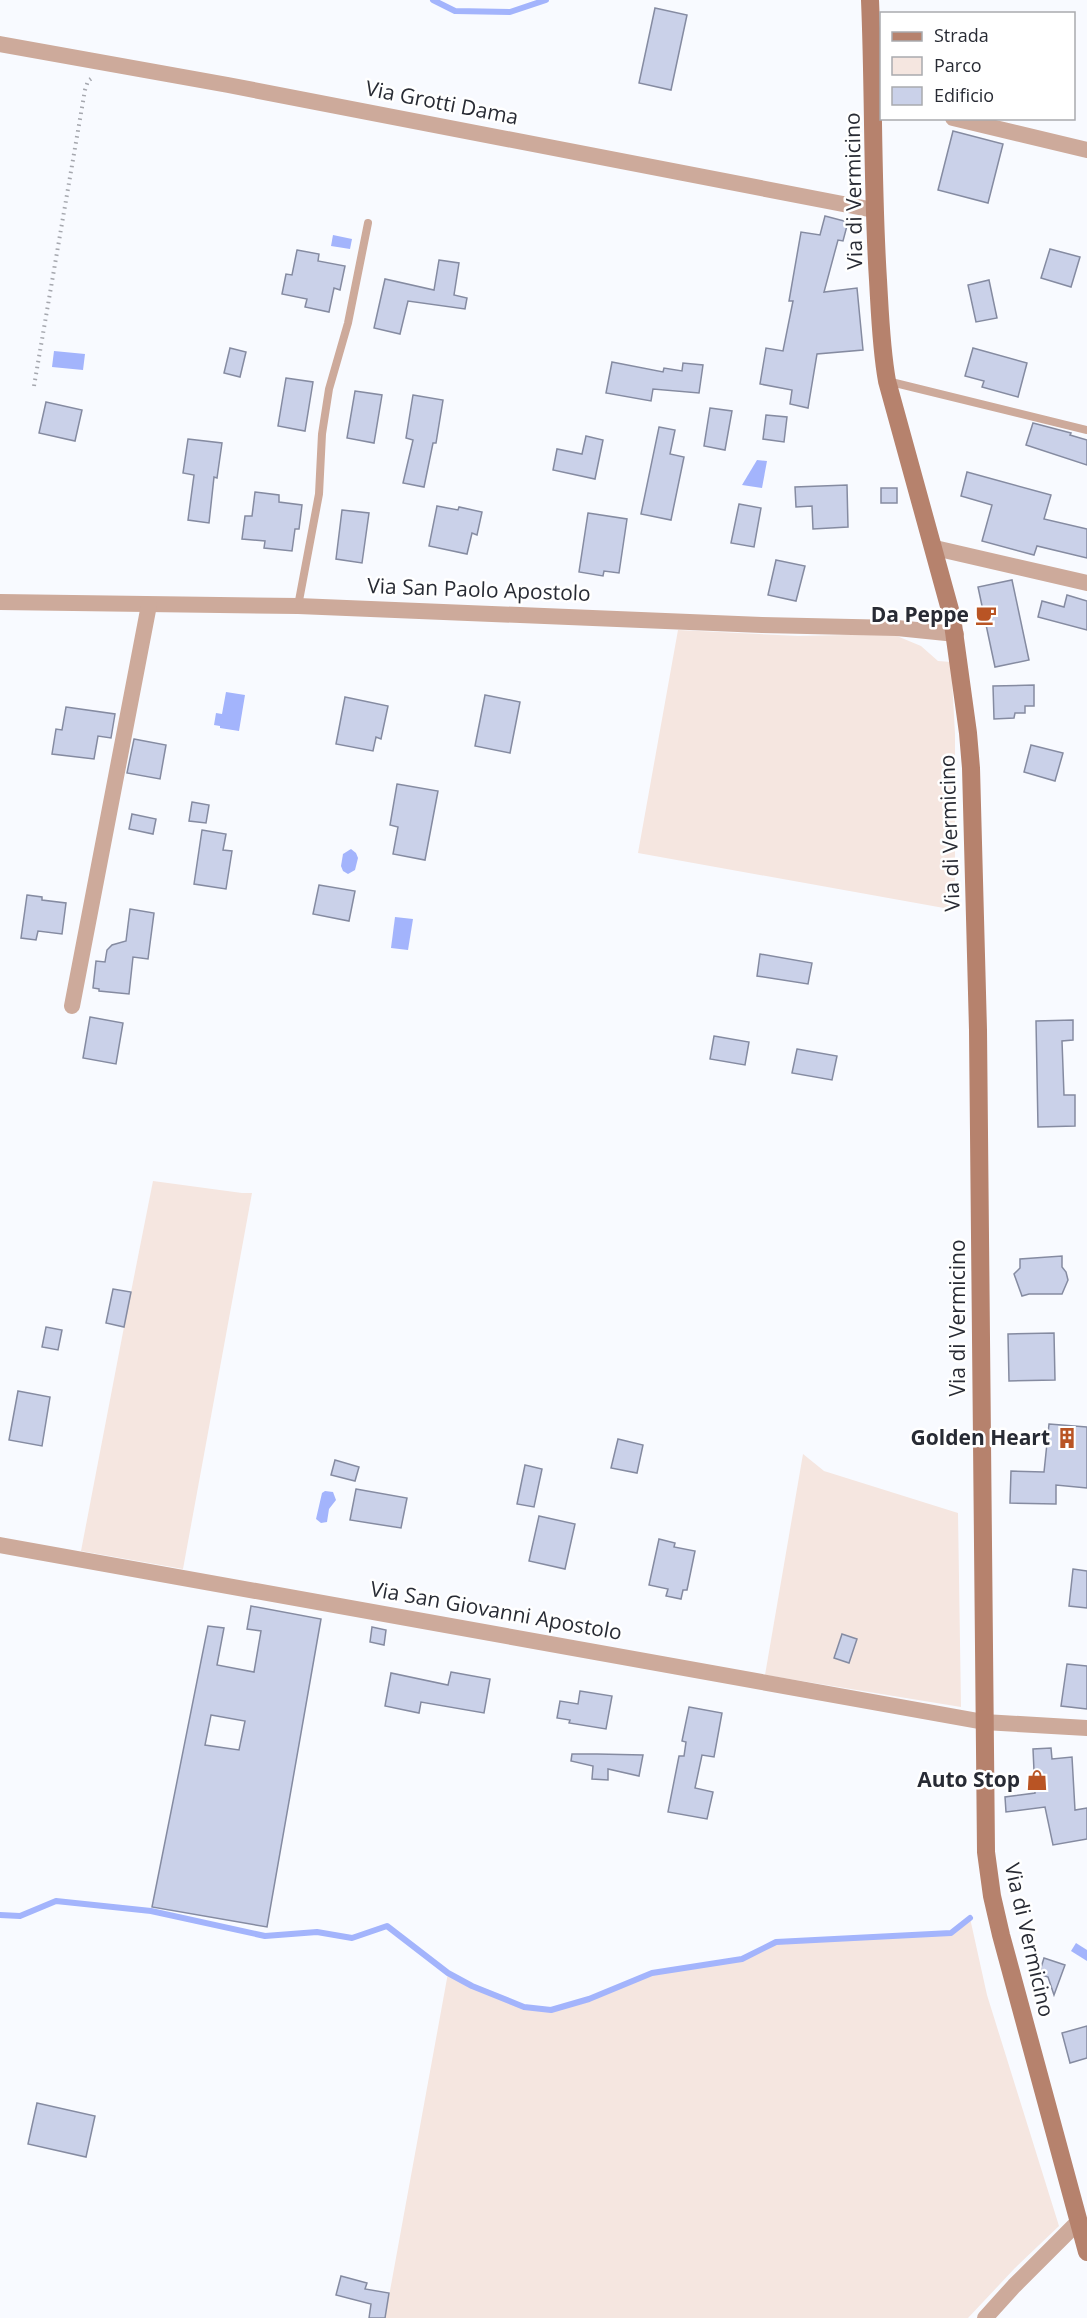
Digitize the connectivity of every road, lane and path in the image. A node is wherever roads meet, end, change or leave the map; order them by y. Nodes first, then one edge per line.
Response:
1 (870, 0) edge
2 (0, 44) edge
3 (94, 77) dead end
4 (878, 101) edge
5 (961, 120) edge
6 (1087, 150) edge
7 (874, 210) junction
8 (368, 223) dead end
9 (887, 381) junction
10 (34, 386) dead end
11 (1087, 430) edge
12 (935, 548) junction
13 (1087, 583) edge
14 (0, 602) edge
15 (149, 605) junction
16 (298, 606) junction
17 (956, 634) junction
18 (72, 1006) dead end
19 (0, 1545) edge
20 (984, 1722) junction
21 (1087, 1728) edge
22 (1078, 2222) junction
23 (1087, 2252) edge
24 (986, 2318) edge

1 - 4 main road, Via di Vermicino
2 - 7 street, Via Grotti Dama
3 - 10 path
4 - 7 main road, Via di Vermicino
5 - 6 street
7 - 9 main road, Via di Vermicino
8 - 16 lane
9 - 11 lane
9 - 12 main road, Via di Vermicino
12 - 13 street
12 - 17 main road, Via di Vermicino
14 - 15 street, Via San Paolo Apostolo
15 - 16 street, Via San Paolo Apostolo
15 - 18 street
16 - 17 street, Via San Paolo Apostolo
17 - 20 main road, Via di Vermicino
19 - 20 street, Via San Giovanni Apostolo
20 - 21 street, Via San Giovanni Apostolo
20 - 22 main road, Via di Vermicino
22 - 23 main road, Via di Vermicino
22 - 24 street

